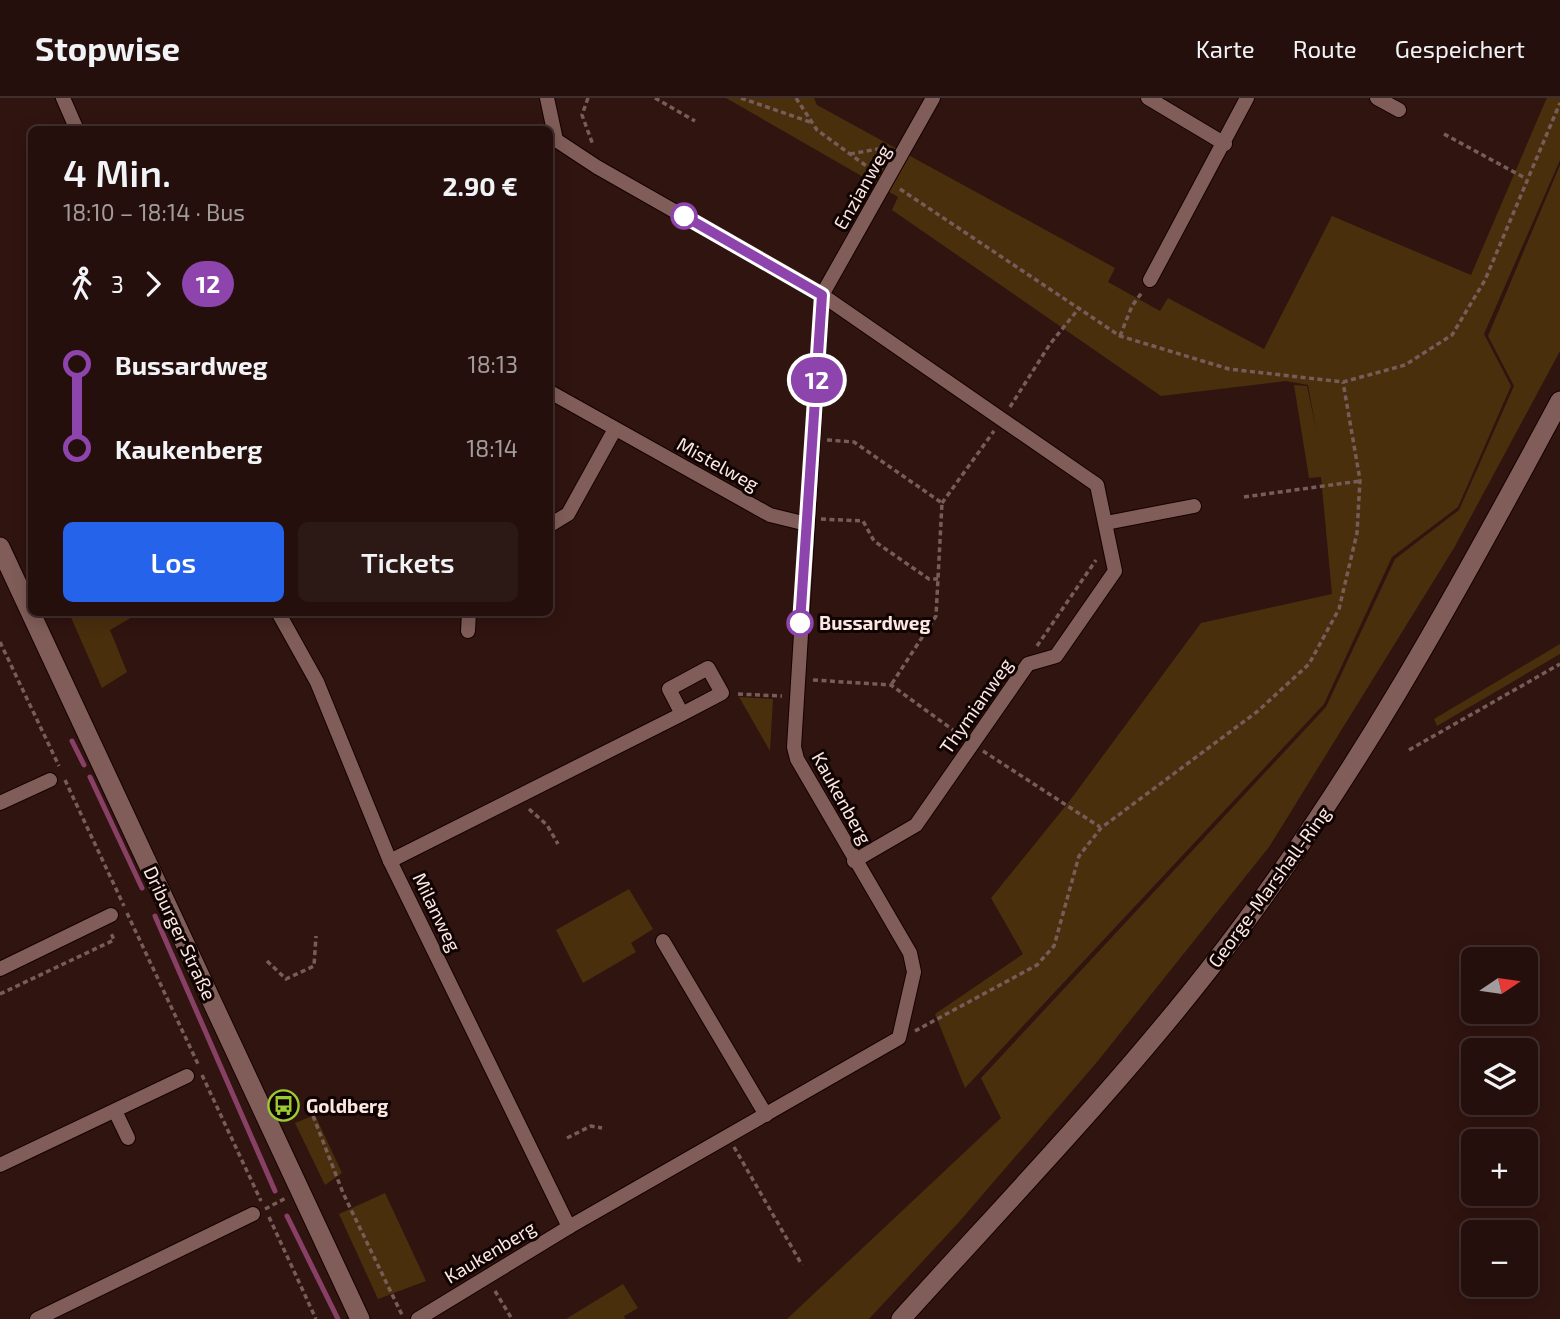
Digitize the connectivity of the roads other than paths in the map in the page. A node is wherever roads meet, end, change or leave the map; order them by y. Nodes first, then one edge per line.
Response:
1 (63, 98) edge
2 (548, 98) edge
3 (933, 98) edge
4 (1148, 98) edge
5 (1247, 98) edge
6 (1377, 98) edge
7 (1399, 110) dead end
8 (75, 126) edge
9 (551, 126) edge
10 (1225, 144) junction
11 (553, 146) edge
12 (1150, 280) dead end
13 (822, 295) junction
14 (553, 394) edge
15 (1560, 401) edge
16 (615, 429) junction
17 (1194, 506) dead end
18 (807, 521) junction
19 (553, 523) edge
20 (1106, 523) junction
21 (0, 547) edge
22 (28, 607) edge
23 (32, 616) edge
24 (280, 616) edge
25 (469, 616) edge
26 (468, 631) dead end
27 (682, 714) junction
28 (50, 780) dead end
29 (0, 803) edge
30 (854, 860) junction
31 (390, 861) junction
32 (107, 916) road end
33 (663, 942) dead end
34 (0, 969) edge
35 (187, 1076) dead end
36 (115, 1111) junction
37 (766, 1115) junction
38 (128, 1138) dead end
39 (0, 1165) edge
40 (253, 1214) dead end
41 (569, 1227) junction
42 (37, 1319) edge
43 (360, 1319) edge
44 (418, 1319) edge
45 (901, 1319) edge

1 - 8 street
2 - 9 street
3 - 13 street, Enzianweg
4 - 10 street
5 - 10 street
6 - 7 street
10 - 12 street
11 - 13 street
13 - 18 street, Kaukenberg
13 - 20 street, Thymianweg
14 - 16 street, Mistelweg
15 - 45 main road, George-Marshall-Ring
16 - 18 street, Mistelweg
16 - 19 street
17 - 20 street
18 - 30 street, Kaukenberg
20 - 30 street, Thymianweg
21 - 22 main road, Driburger Straße
23 - 43 main road, Driburger Straße
24 - 31 street, Milanweg
25 - 26 street
27 - 27 street
27 - 31 street
28 - 29 street
30 - 37 street, Kaukenberg
31 - 41 street, Milanweg
32 - 34 street
33 - 37 street
35 - 36 street
36 - 38 street
36 - 39 street
37 - 41 street, Kaukenberg
40 - 42 street
41 - 44 street, Kaukenberg

